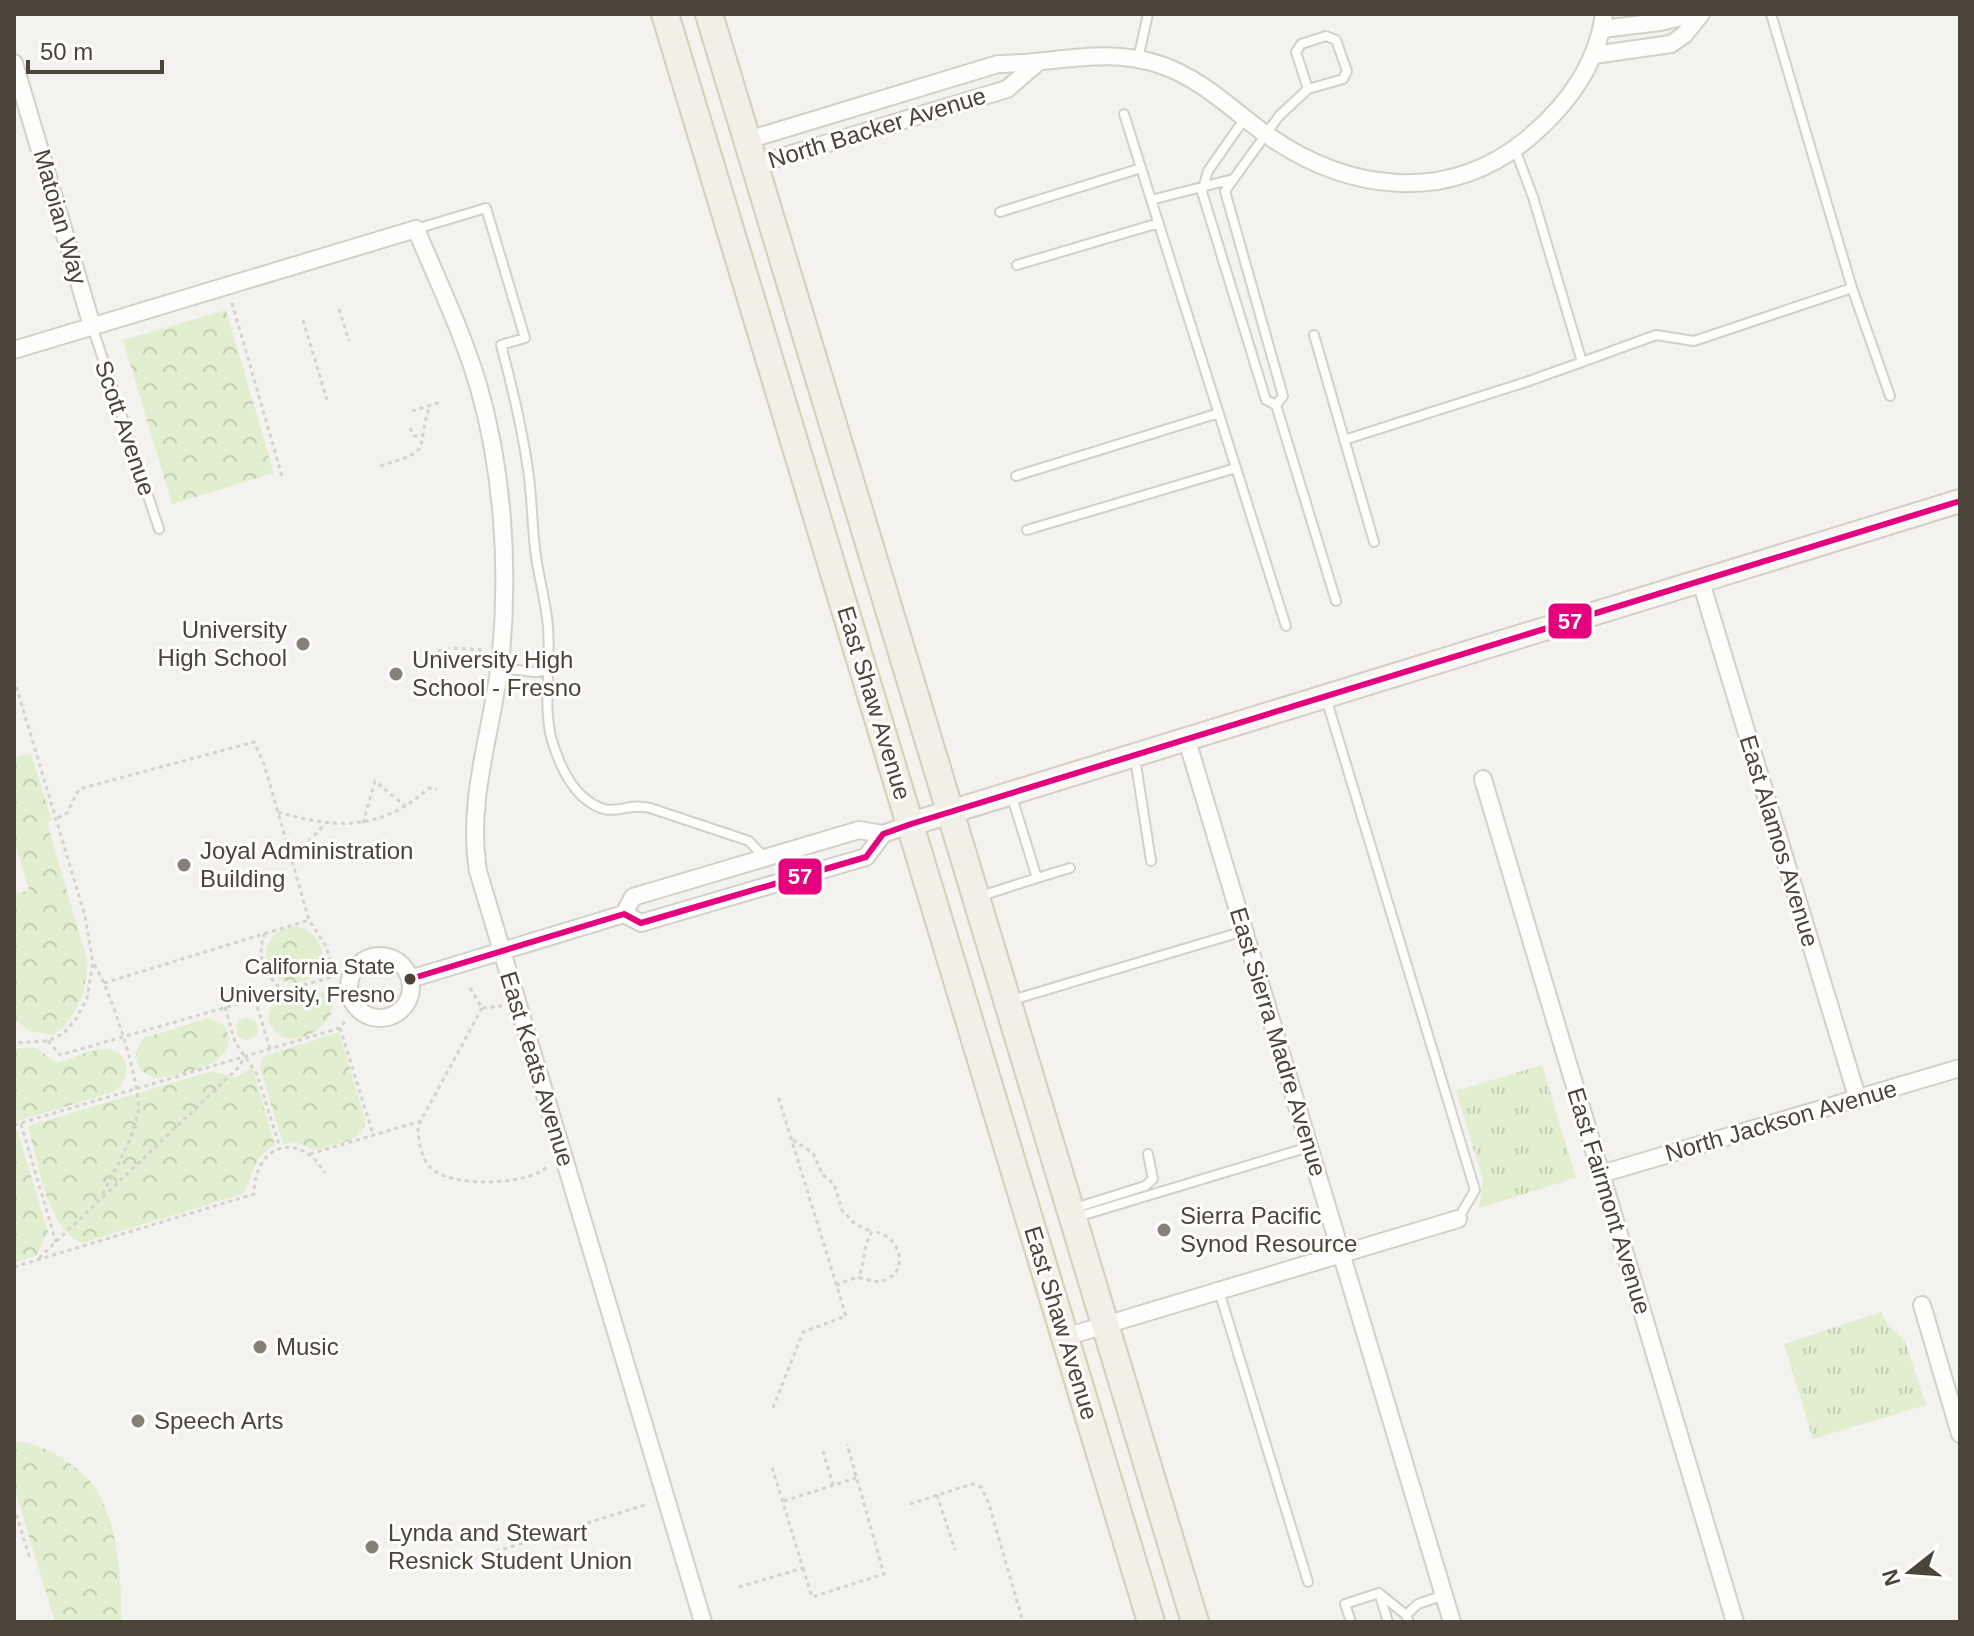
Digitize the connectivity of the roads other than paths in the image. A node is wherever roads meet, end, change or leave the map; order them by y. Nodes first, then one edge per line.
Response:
1 (665, 14) edge
2 (709, 14) edge
3 (1148, 14) edge
4 (1695, 14) edge
5 (1701, 14) edge
6 (1771, 14) edge
7 (1603, 22) edge
8 (1594, 55) junction
9 (1138, 59) junction
10 (14, 63) edge
11 (1036, 64) junction
12 (1308, 89) junction
13 (1124, 114) dead end
14 (1245, 118) junction
15 (1266, 134) junction
16 (1515, 149) junction
17 (751, 152) junction
18 (1141, 168) junction
19 (1233, 179) junction
20 (1203, 185) junction
21 (1151, 200) junction
22 (1000, 212) dead end
23 (1159, 223) junction
24 (416, 229) junction
25 (1017, 265) dead end
26 (1852, 288) junction
27 (92, 326) junction
28 (1314, 335) dead end
29 (14, 350) edge
30 (1582, 362) junction
31 (1890, 396) dead end
32 (1276, 405) junction
33 (1219, 413) junction
34 (1344, 440) junction
35 (1236, 468) junction
36 (1016, 476) dead end
37 (1960, 503) edge
38 (159, 529) dead end
39 (1027, 530) dead end
40 (1374, 542) dead end
41 (1701, 582) junction
42 (1336, 601) dead end
43 (1286, 626) dead end
44 (499, 668) junction
45 (549, 670) junction
46 (1325, 695) junction
47 (1186, 737) junction
48 (1134, 753) junction
49 (1483, 779) dead end
50 (1011, 792) junction
51 (951, 811) junction
52 (911, 824) junction
53 (883, 834) junction
54 (764, 857) junction
55 (1151, 861) dead end
56 (1070, 868) dead end
57 (1037, 878) junction
58 (977, 897) junction
59 (624, 914) junction
60 (1244, 931) junction
61 (501, 950) junction
62 (410, 979) dead end
63 (1008, 1001) junction
64 (1960, 1068) edge
65 (1858, 1100) junction
66 (1309, 1147) junction
67 (1148, 1154) dead end
68 (1601, 1174) junction
69 (1072, 1214) junction
70 (1458, 1219) joint
71 (1341, 1254) junction
72 (1219, 1291) junction
73 (1922, 1305) dead end
74 (1105, 1325) junction
75 (1065, 1337) junction
76 (1960, 1434) edge
77 (1308, 1582) dead end
78 (1379, 1593) junction
79 (1444, 1595) junction
80 (1407, 1619) edge
81 (701, 1622) edge
82 (1151, 1622) edge
83 (1195, 1622) edge
84 (1351, 1622) edge
85 (1388, 1622) edge
86 (1452, 1622) edge
87 (1735, 1622) edge

1 - 52 main road, East Shaw Avenue
2 - 17 main road, East Shaw Avenue
3 - 9 lane
4 - 7 street
5 - 8 street
6 - 26 lane
7 - 8 street, North Backer Avenue
8 - 16 street, North Backer Avenue
9 - 11 street, North Backer Avenue
9 - 14 street, North Backer Avenue
10 - 27 street, Matoian Way
11 - 17 street, North Backer Avenue
11 - 17 street, North Backer Avenue
12 - 12 lane
12 - 15 lane
13 - 18 lane
14 - 15 street, North Backer Avenue
14 - 20 lane
15 - 16 street, North Backer Avenue
15 - 19 lane
16 - 30 lane
17 - 51 main road, East Shaw Avenue
18 - 21 lane
18 - 22 lane
19 - 20 lane
19 - 32 lane
20 - 21 lane
20 - 32 lane
21 - 23 lane
23 - 25 lane
23 - 33 lane
24 - 27 street
24 - 44 street, East Keats Avenue
24 - 45 lane
26 - 30 lane
26 - 31 lane
27 - 29 street
27 - 38 lane, Scott Avenue
28 - 34 lane
30 - 34 lane
32 - 42 lane
33 - 35 lane
33 - 36 lane
34 - 40 lane
35 - 39 lane
35 - 43 lane
37 - 41 street
41 - 46 street
41 - 65 street, East Alamos Avenue
44 - 45 lane
44 - 61 street, East Keats Avenue
45 - 54 lane
46 - 47 street
46 - 70 lane
47 - 48 street
47 - 60 street, East Sierra Madre Avenue
48 - 50 street
48 - 55 lane
49 - 68 street, East Fairmont Avenue
50 - 51 street
50 - 57 lane
51 - 52 street
51 - 58 main road, East Shaw Avenue
52 - 53 street
52 - 75 main road, East Shaw Avenue
53 - 54 street
53 - 59 street
54 - 59 street
56 - 57 lane
57 - 58 lane
58 - 63 main road, East Shaw Avenue
59 - 61 street
60 - 63 lane
60 - 66 street, East Sierra Madre Avenue
61 - 62 street
61 - 81 street, East Keats Avenue
63 - 69 main road, East Shaw Avenue
64 - 65 street, North Jackson Avenue
65 - 68 street, North Jackson Avenue
66 - 69 lane
66 - 71 street, East Sierra Madre Avenue
67 - 69 lane
68 - 87 street, East Fairmont Avenue
69 - 74 main road, East Shaw Avenue
70 - 71 street
71 - 72 street
71 - 79 street, East Sierra Madre Avenue
72 - 74 street
72 - 77 lane
73 - 76 street
74 - 75 street
74 - 83 main road, East Shaw Avenue
75 - 82 main road, East Shaw Avenue
78 - 80 lane
78 - 84 lane
78 - 85 lane
79 - 80 lane
79 - 86 street, East Sierra Madre Avenue

